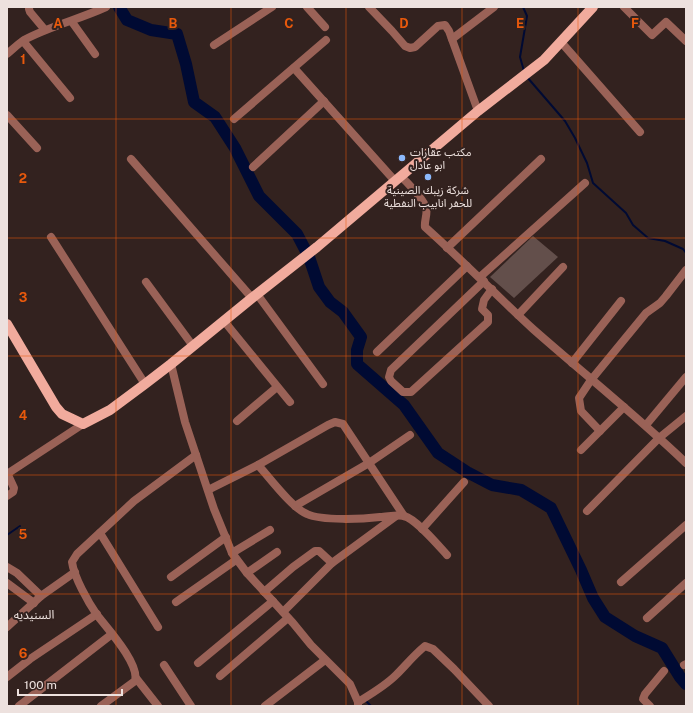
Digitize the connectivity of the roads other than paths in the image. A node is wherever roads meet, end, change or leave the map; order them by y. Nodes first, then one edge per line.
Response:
1 (30, 7) edge
2 (272, 7) edge
3 (307, 7) edge
4 (369, 7) edge
5 (494, 7) edge
6 (593, 7) edge
7 (624, 7) edge
8 (105, 8) edge
9 (72, 22) junction
10 (325, 27) dead end
11 (45, 30) junction
12 (452, 39) junction
13 (326, 40) dead end
14 (23, 41) junction
15 (686, 41) edge
16 (561, 42) junction
17 (214, 45) dead end
18 (7, 54) edge
19 (95, 54) dead end
20 (294, 68) junction
21 (70, 98) dead end
22 (324, 101) junction
23 (478, 111) junction
24 (7, 115) edge
25 (234, 119) dead end
26 (640, 132) dead end
27 (37, 148) dead end
28 (131, 159) dead end
29 (541, 159) dead end
30 (253, 167) dead end
31 (398, 178) junction
32 (585, 182) dead end
33 (51, 237) dead end
34 (447, 248) junction
35 (467, 266) junction
36 (563, 267) dead end
37 (686, 270) edge
38 (482, 279) junction
39 (146, 282) dead end
40 (492, 288) junction
41 (254, 296) junction
42 (622, 301) dead end
43 (518, 315) junction
44 (224, 321) junction
45 (7, 324) edge
46 (193, 346) junction
47 (376, 352) dead end
48 (572, 363) junction
49 (171, 364) junction
50 (686, 377) edge
51 (592, 380) junction
52 (145, 384) junction
53 (323, 384) dead end
54 (277, 387) junction
55 (290, 402) dead end
56 (624, 407) junction
57 (686, 416) edge
58 (237, 421) dead end
59 (83, 424) junction
60 (646, 425) junction
61 (600, 432) junction
62 (410, 435) dead end
63 (660, 438) junction
64 (581, 450) dead end
65 (196, 455) junction
66 (684, 458) edge
67 (369, 463) junction
68 (258, 465) junction
69 (464, 482) dead end
70 (208, 490) junction
71 (7, 496) edge
72 (295, 506) junction
73 (587, 511) dead end
74 (400, 516) junction
75 (685, 528) edge
76 (422, 529) junction
77 (270, 530) dead end
78 (100, 532) junction
79 (226, 538) junction
80 (277, 552) dead end
81 (447, 555) dead end
82 (234, 556) junction
83 (332, 563) junction
84 (7, 567) edge
85 (75, 572) junction
86 (247, 573) junction
87 (171, 577) dead end
88 (621, 582) dead end
89 (7, 583) edge
90 (686, 583) edge
91 (264, 592) junction
92 (41, 596) junction
93 (273, 601) junction
94 (176, 602) dead end
95 (34, 603) junction
96 (96, 614) junction
97 (285, 615) junction
98 (647, 618) dead end
99 (7, 627) edge
100 (158, 627) dead end
101 (112, 634) junction
102 (326, 660) junction
103 (198, 662) dead end
104 (164, 664) dead end
105 (664, 671) dead end
106 (220, 676) dead end
107 (7, 677) edge
108 (136, 678) junction
109 (358, 704) edge
110 (19, 706) edge
111 (102, 706) edge
112 (158, 706) edge
113 (191, 706) edge
114 (265, 706) edge
115 (489, 706) edge
116 (650, 706) edge

1 - 11 street
2 - 17 street
3 - 10 street
4 - 12 street
5 - 12 street
6 - 16 main road
7 - 15 street
8 - 9 street
9 - 11 street
9 - 19 street
11 - 14 street
12 - 23 street
13 - 20 street
14 - 18 street
14 - 21 street
16 - 23 main road
16 - 26 street
20 - 22 street
20 - 25 street
22 - 30 street
22 - 31 street
23 - 31 main road
24 - 27 street
28 - 41 street
29 - 34 street
31 - 34 street
31 - 41 main road
32 - 38 street
33 - 52 street
34 - 35 street
35 - 38 street
35 - 47 street
36 - 43 street
37 - 51 street
38 - 40 street
38 - 40 street
39 - 46 street
40 - 43 street
41 - 44 main road
41 - 53 street
42 - 48 street
43 - 48 street
44 - 46 main road
44 - 54 street
45 - 59 main road
46 - 49 main road
48 - 51 street
49 - 52 main road
49 - 65 street
50 - 60 street
51 - 56 street
51 - 61 street
52 - 59 main road
54 - 55 street
54 - 58 street
56 - 60 street
56 - 61 street
57 - 63 street
59 - 71 street
60 - 63 street
61 - 64 street
62 - 67 street
63 - 66 street
63 - 73 street
65 - 70 street
65 - 78 street
67 - 68 street
67 - 72 street
67 - 74 street
68 - 70 street
68 - 72 street
69 - 76 street
70 - 79 street
72 - 74 street
74 - 76 street
74 - 83 street
75 - 88 street
76 - 81 street
77 - 82 street
78 - 85 street
78 - 100 street
79 - 82 street
79 - 87 street
80 - 86 street
82 - 86 street
82 - 94 street
83 - 91 street
83 - 97 street
84 - 92 street
85 - 92 street
85 - 96 street
86 - 91 street
89 - 95 street
90 - 98 street
91 - 93 street
92 - 95 street
93 - 97 street
93 - 103 street
95 - 99 street
96 - 101 street
96 - 107 street
97 - 102 street
97 - 106 street
101 - 108 street
101 - 110 street
102 - 109 street
102 - 114 street
104 - 113 street
105 - 116 street
108 - 111 street
108 - 112 street
109 - 115 street

